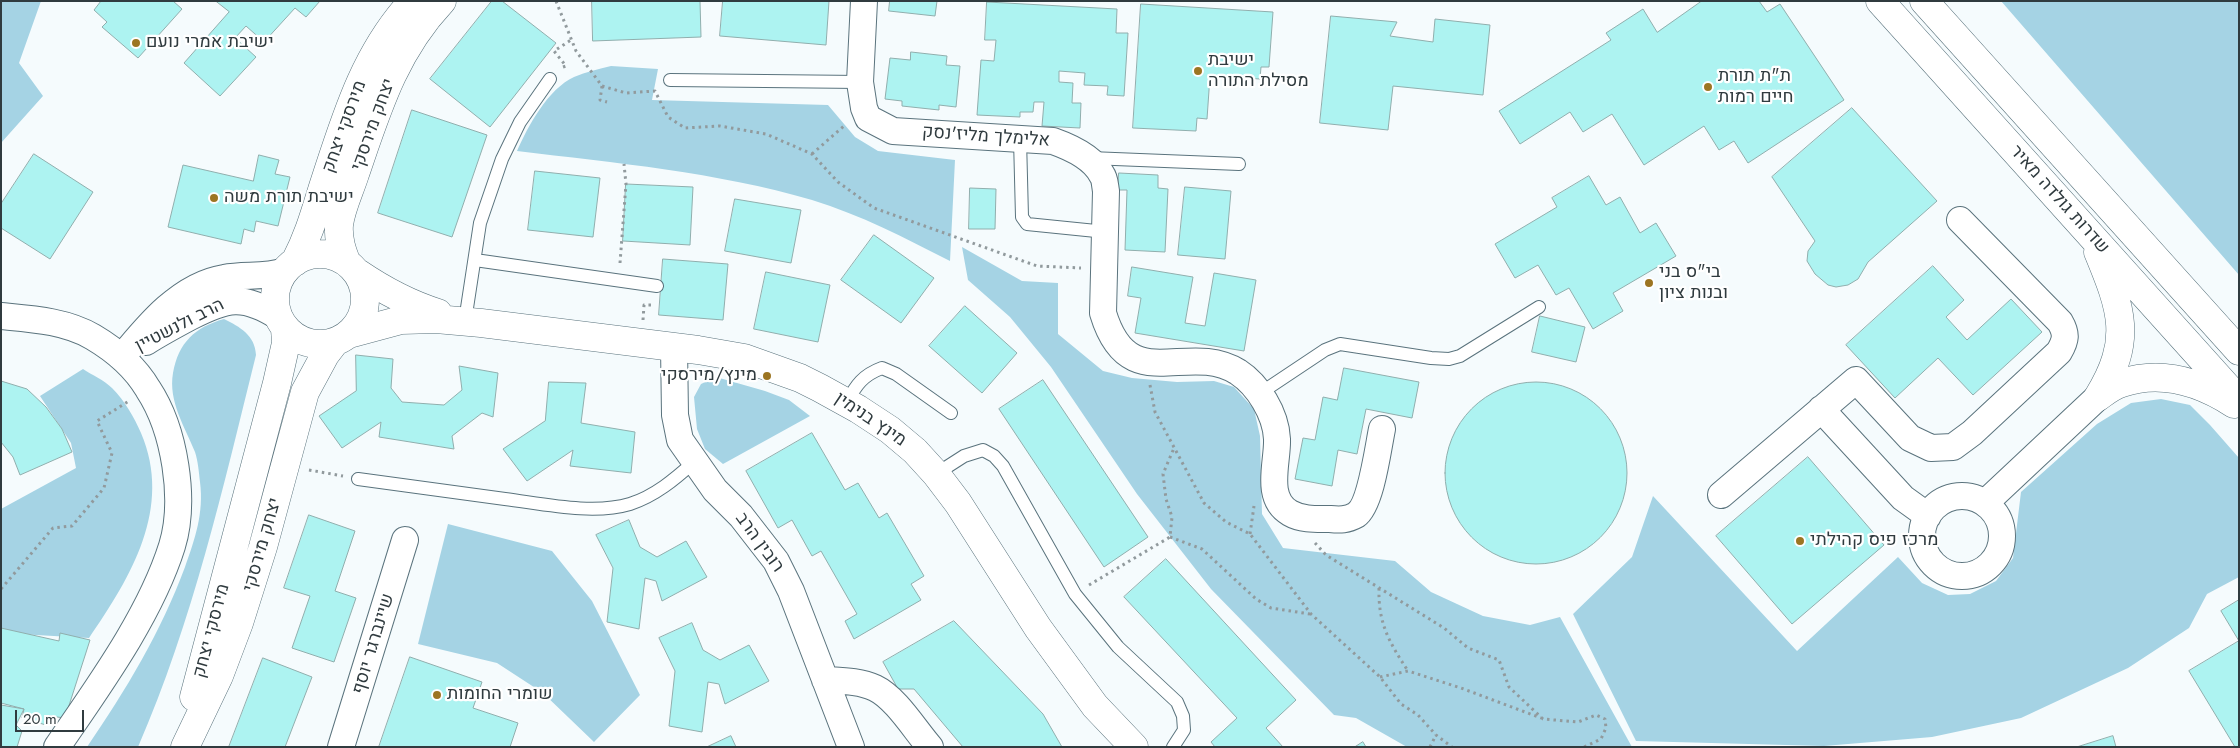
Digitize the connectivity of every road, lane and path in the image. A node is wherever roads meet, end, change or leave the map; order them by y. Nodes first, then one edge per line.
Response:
1 (413, 1) edge
2 (442, 1) edge
3 (556, 1) edge
4 (864, 1) edge
5 (1880, 1) edge
6 (1924, 1) edge
7 (572, 40) junction
8 (566, 66) dead end
9 (550, 79) dead end
10 (670, 80) dead end
11 (860, 82) junction
12 (602, 86) junction
13 (607, 102) dead end
14 (864, 108) junction
15 (1020, 139) junction
16 (812, 154) junction
17 (1086, 158) junction
18 (624, 164) dead end
19 (1239, 164) dead end
20 (1960, 220) dead end
21 (1106, 232) junction
22 (2090, 235) junction
23 (475, 260) junction
24 (290, 266) junction
25 (352, 267) junction
26 (1104, 269) junction
27 (618, 280) junction
28 (657, 286) dead end
29 (1539, 307) dead end
30 (1, 316) edge
31 (466, 322) junction
32 (282, 323) junction
33 (342, 338) junction
34 (674, 347) junction
35 (2239, 351) edge
36 (122, 357) junction
37 (1148, 362) junction
38 (148, 389) junction
39 (1259, 394) junction
40 (2098, 396) junction
41 (2239, 400) edge
42 (846, 402) junction
43 (2239, 407) edge
44 (1821, 409) junction
45 (951, 413) dead end
46 (1382, 429) dead end
47 (1174, 447) junction
48 (694, 462) junction
49 (285, 466) junction
50 (936, 474) junction
51 (358, 479) joint
52 (1721, 495) dead end
53 (1985, 503) junction
54 (243, 515) joint
55 (1928, 516) junction
56 (1303, 518) junction
57 (1170, 537) junction
58 (405, 540) dead end
59 (1379, 587) junction
60 (1, 589) edge
61 (1075, 594) junction
62 (1311, 614) junction
63 (1408, 671) junction
64 (1380, 677) junction
65 (825, 680) junction
66 (1544, 719) junction
67 (1436, 735) junction
68 (57, 747) edge
69 (180, 747) edge
70 (185, 747) edge
71 (341, 747) edge
72 (851, 747) edge
73 (930, 747) edge
74 (1134, 747) edge
75 (1173, 747) edge
76 (1430, 747) edge
77 (1452, 747) edge
78 (1584, 747) edge

1 - 24 street, מירסקי יצחק
2 - 25 street, יצחק מירסקי
3 - 7 path
4 - 11 street
5 - 22 street, שדרות גולדה מאיר
6 - 35 street, שדרות גולדה מאיר
7 - 8 path
7 - 12 path
9 - 23 lane
10 - 11 lane
11 - 14 street
12 - 13 path
12 - 16 path
14 - 15 street, אלימלך מליז'נסק
14 - 16 path
15 - 17 street, אלימלך מליז'נסק
15 - 21 lane
16 - 26 path
17 - 19 lane
17 - 21 street, אלימלך מליז'נסק
18 - 27 path
20 - 44 street
21 - 26 street, אלימלך מליז'נסק
22 - 40 street
22 - 41 street, שדרות גולדה מאיר
23 - 27 lane
23 - 31 lane
24 - 25 street
24 - 32 street
24 - 36 street, הרב ולנשטיין
25 - 31 street
25 - 33 street
26 - 37 street, אלימלך מליז'נסק
27 - 28 lane
29 - 39 lane
30 - 36 street
31 - 33 street
31 - 34 street, מינץ בנימין
32 - 33 street
32 - 36 street, הרב ולנשטיין
32 - 54 street, יצחק מירסקי
33 - 49 street, יצחק מירסקי
34 - 42 street, מינץ בנימין
34 - 48 street, רובין הרב
36 - 38 street
37 - 39 street, אלימלך מליז'נסק
37 - 47 path
38 - 60 path
38 - 68 street
39 - 56 street, אלימלך מליז'נסק
40 - 43 street
40 - 53 street
42 - 45 lane
42 - 50 street, מינץ בנימין
44 - 52 street
44 - 55 street
46 - 56 street, אלימלך מליז'נסק
47 - 57 path
47 - 62 path
48 - 51 lane
48 - 65 street, רובין הרב
49 - 51 path
49 - 70 street, יצחק מירסקי
50 - 61 lane
50 - 74 street, מינץ בנימין
53 - 55 street
53 - 55 street
54 - 69 street, מירסקי יצחק
56 - 59 path
57 - 61 path
57 - 62 path
58 - 71 street, שיינברגר יוסף
59 - 63 path
59 - 66 path
61 - 75 lane
62 - 64 path
63 - 64 path
63 - 66 path
64 - 67 path
65 - 72 street, רובין הרב
65 - 73 street
66 - 78 path
67 - 76 path
67 - 77 path

